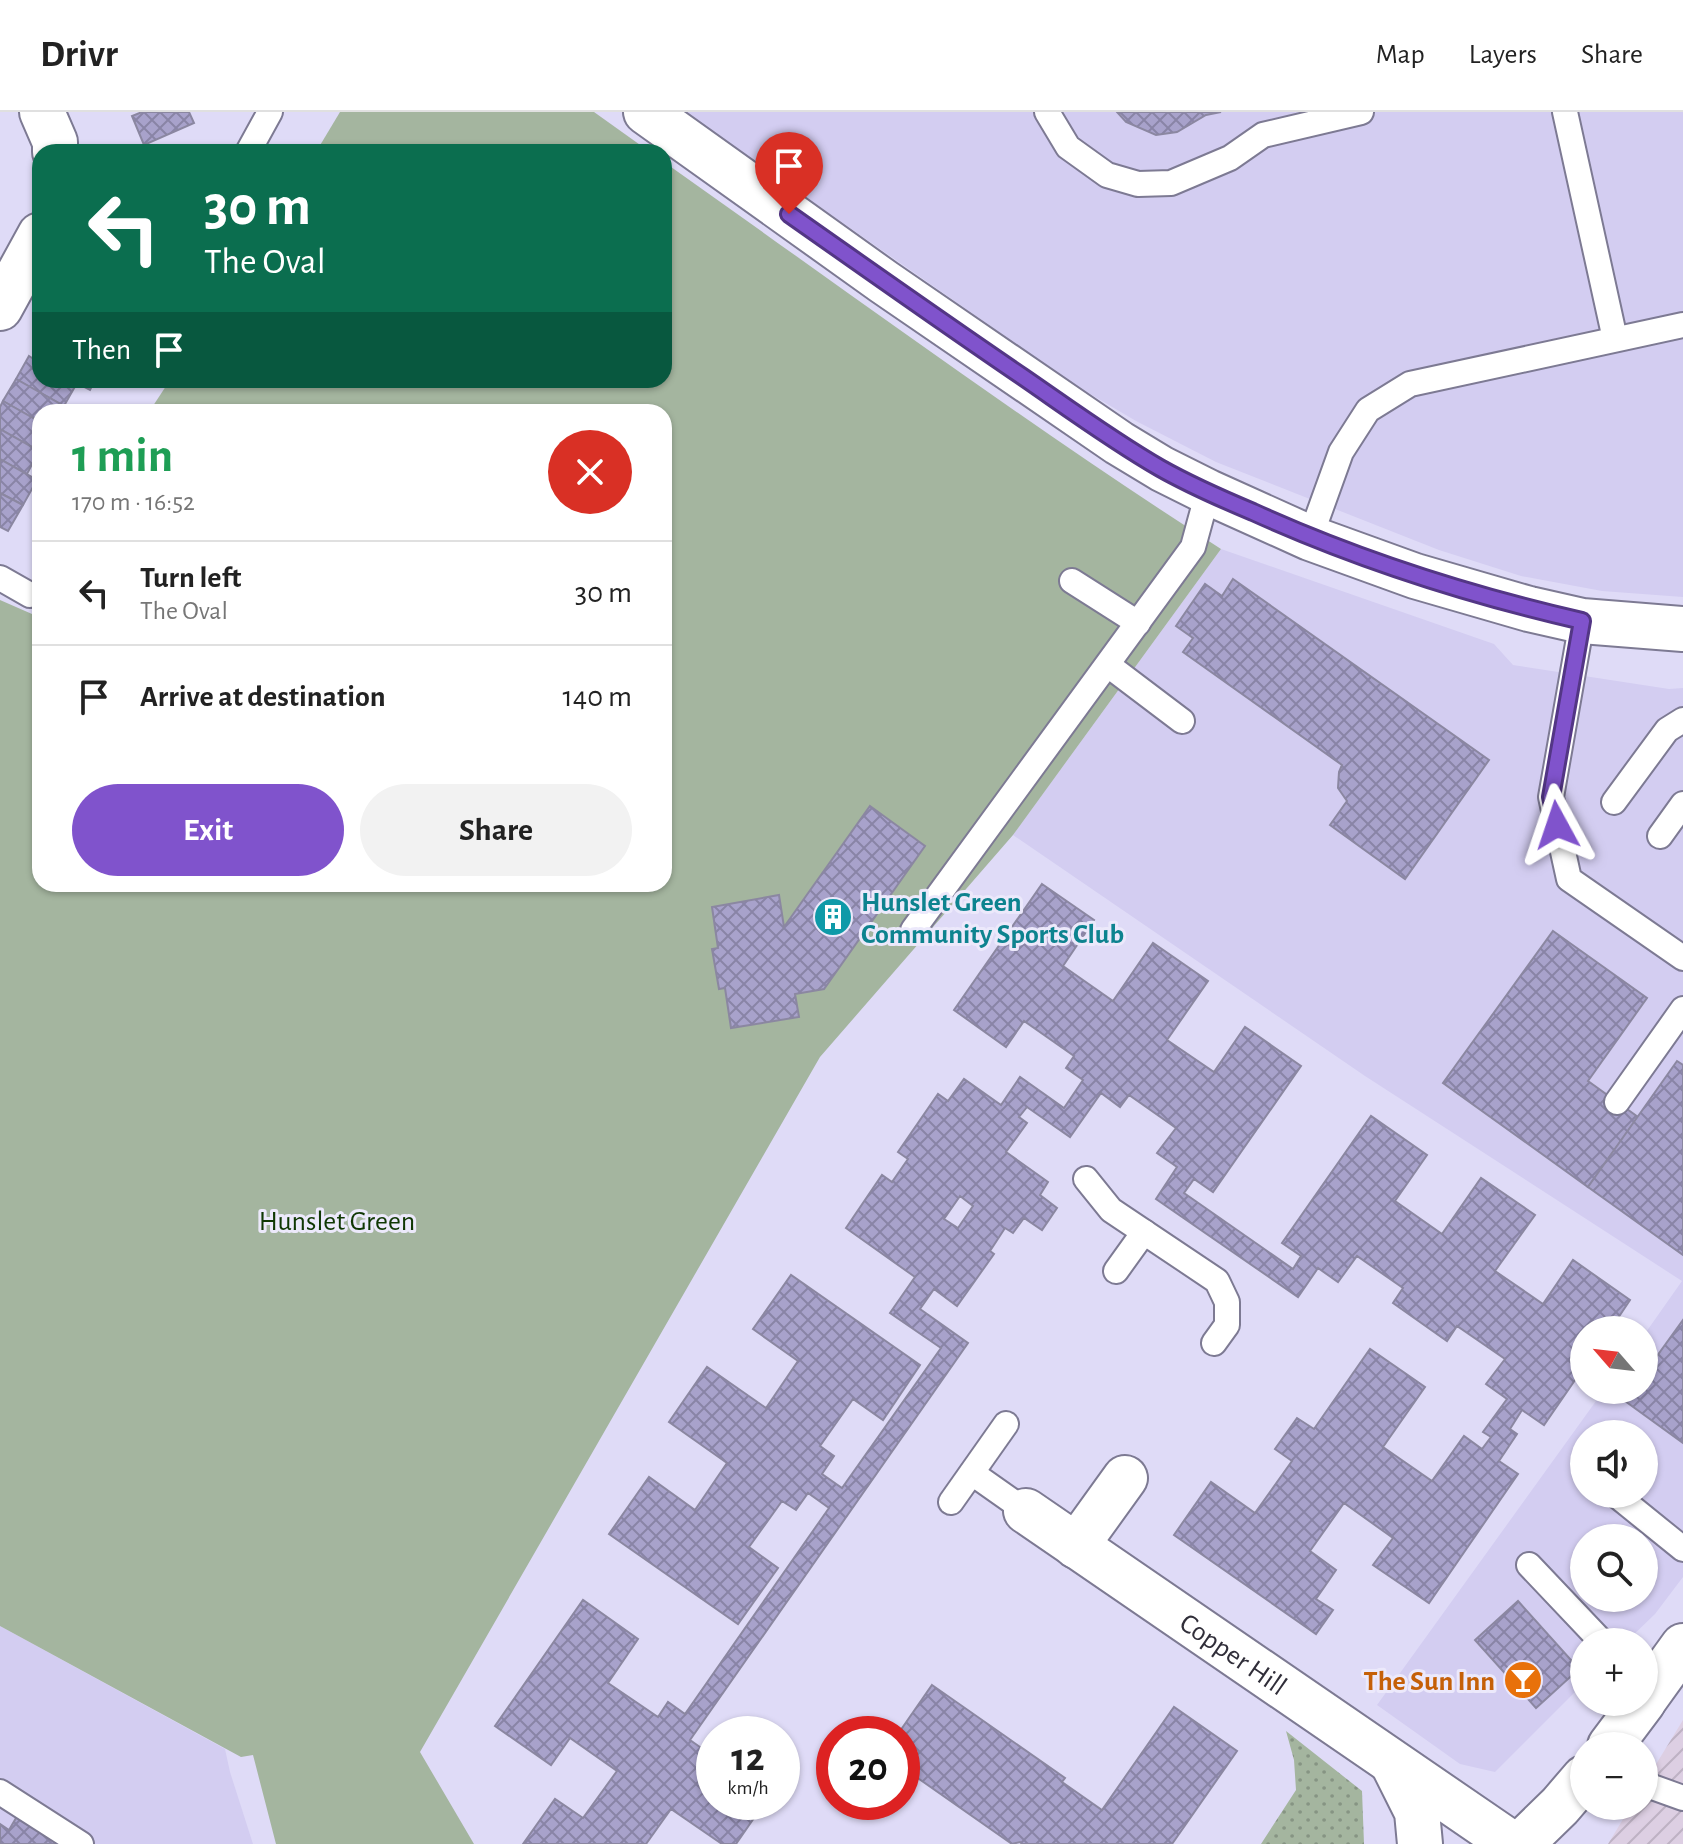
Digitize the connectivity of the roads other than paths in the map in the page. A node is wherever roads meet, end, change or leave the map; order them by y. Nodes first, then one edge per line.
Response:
1 (42, 112) edge
2 (270, 112) edge
3 (646, 112) edge
4 (1047, 112) edge
5 (1361, 112) edge
6 (1565, 112) edge
7 (55, 144) edge
8 (252, 144) edge
9 (32, 250) edge
10 (0, 308) edge
11 (1683, 325) edge
12 (1615, 339) junction
13 (1208, 492) junction
14 (1310, 538) junction
15 (0, 578) edge
16 (1072, 581) dead end
17 (30, 595) dead end
18 (1582, 621) junction
19 (1138, 623) junction
20 (1683, 629) edge
21 (1108, 665) junction
22 (1683, 720) edge
23 (1182, 721) dead end
24 (1614, 802) dead end
25 (1683, 804) edge
26 (1660, 836) dead end
27 (913, 930) dead end
28 (1683, 958) edge
29 (1683, 1009) edge
30 (1617, 1102) dead end
31 (1086, 1179) dead end
32 (1144, 1232) junction
33 (1116, 1271) dead end
34 (1214, 1343) dead end
35 (1006, 1424) dead end
36 (972, 1473) junction
37 (1125, 1478) dead end
38 (951, 1502) dead end
39 (1632, 1508) edge
40 (1026, 1511) joint
41 (1076, 1546) junction
42 (1683, 1549) edge
43 (1529, 1565) dead end
44 (1589, 1628) edge
45 (1683, 1646) edge
46 (1658, 1678) edge
47 (1392, 1762) junction
48 (1658, 1789) edge
49 (0, 1792) edge
50 (1570, 1794) edge
51 (1683, 1798) edge
52 (81, 1844) edge
53 (1420, 1844) edge
54 (1512, 1844) edge
55 (1521, 1844) edge

1 - 7 street
2 - 8 lane
3 - 13 street
4 - 5 lane
6 - 12 lane
9 - 10 street
11 - 12 lane
12 - 14 lane
13 - 14 street
13 - 19 lane
14 - 18 street
15 - 17 lane
16 - 19 lane
18 - 20 street
18 - 28 lane
19 - 21 lane
21 - 23 lane
21 - 27 lane
22 - 24 lane
25 - 26 lane
29 - 30 lane
31 - 32 lane
32 - 33 lane
32 - 34 lane
35 - 36 lane
36 - 38 lane
36 - 40 lane
37 - 41 street
39 - 42 lane
40 - 41 street, Copper Hill
41 - 47 street, Copper Hill
43 - 44 lane
45 - 46 street
47 - 53 street, Copper Hill
47 - 54 street, Copper Hill
48 - 51 lane
49 - 52 lane
50 - 55 street

